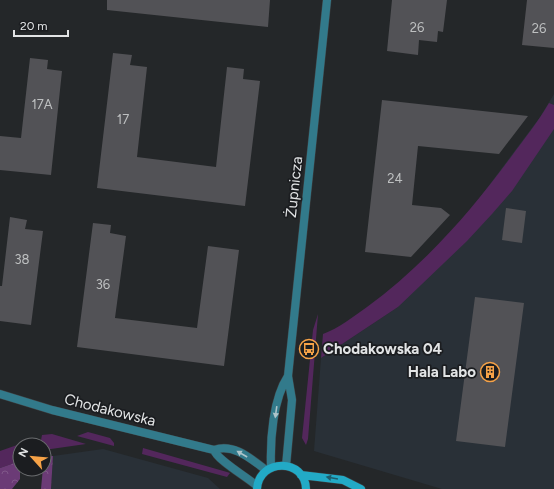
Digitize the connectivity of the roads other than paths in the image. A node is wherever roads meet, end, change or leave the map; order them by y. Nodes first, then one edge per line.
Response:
1 (327, 0) edge
2 (288, 376) junction
3 (0, 394) edge
4 (214, 450) junction
5 (286, 466) junction
6 (269, 468) junction
7 (301, 474) junction
8 (257, 488) edge
9 (306, 489) edge
10 (361, 489) edge

1 - 2 street, Żupnicza
2 - 5 street, Żupnicza
2 -> 6 street, Żupnicza
3 - 4 street, Chodakowska
6 -> 4 street, Chodakowska
4 - 8 street
5 - 6 street
5 - 7 street
6 - 8 street
7 - 9 street
10 -> 7 street

